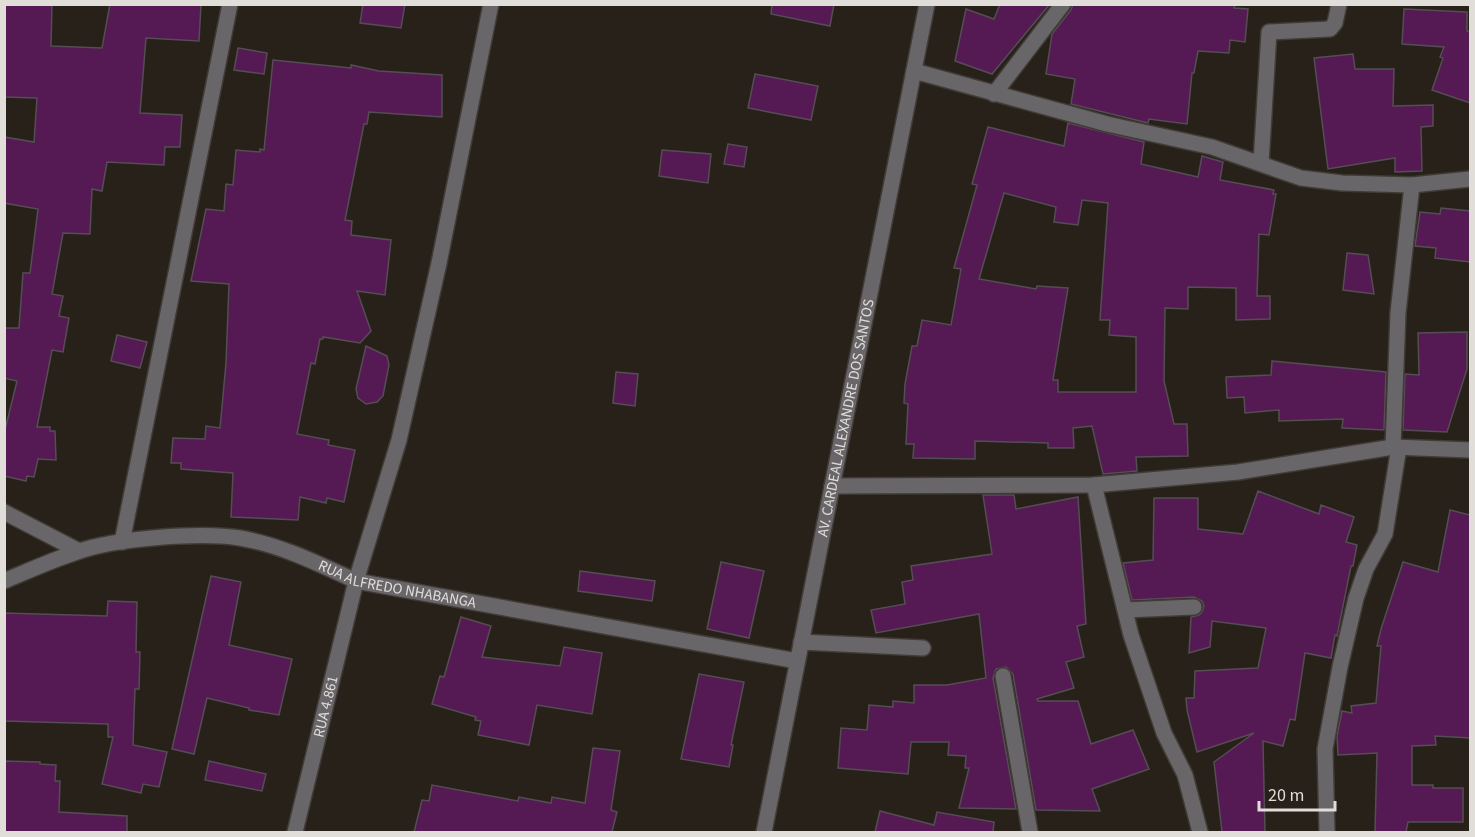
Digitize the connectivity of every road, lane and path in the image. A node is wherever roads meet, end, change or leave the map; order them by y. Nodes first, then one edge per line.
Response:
1 (230, 4) edge
2 (491, 4) edge
3 (927, 4) edge
4 (1063, 4) edge
5 (1339, 4) edge
6 (914, 71) junction
7 (994, 94) junction
8 (1261, 163) junction
9 (1470, 179) edge
10 (1412, 185) junction
11 (1396, 447) junction
12 (1470, 450) edge
13 (1094, 485) junction
14 (832, 486) junction
15 (4, 512) edge
16 (122, 542) junction
17 (79, 551) junction
18 (4, 581) edge
19 (356, 581) junction
20 (1194, 607) dead end
21 (1125, 610) junction
22 (801, 642) junction
23 (923, 648) dead end
24 (797, 661) junction
25 (1003, 676) dead end
26 (295, 832) edge
27 (764, 832) edge
28 (1030, 832) edge
29 (1200, 832) edge
30 (1327, 832) edge

1 - 16 street
2 - 19 street, RUA 4.861
3 - 6 street, AV. CARDEAL ALEXANDRE DOS SANTOS
4 - 7 street
5 - 8 street
6 - 7 street
6 - 14 street, AV. CARDEAL ALEXANDRE DOS SANTOS
7 - 8 street
8 - 10 street
9 - 10 street
10 - 11 street
11 - 12 street
11 - 13 street
11 - 30 street
13 - 14 street
13 - 21 street
14 - 22 street, AV. CARDEAL ALEXANDRE DOS SANTOS
15 - 17 street
16 - 17 street, RUA ALFREDO NHABANGA
16 - 19 street, RUA ALFREDO NHABANGA
17 - 18 street, RUA ALFREDO NHABANGA
19 - 24 street, RUA ALFREDO NHABANGA
19 - 26 street, RUA 4.861
20 - 21 street
21 - 29 street
22 - 23 street
22 - 24 street, AV. CARDEAL ALEXANDRE DOS SANTOS
24 - 27 street, AV. CARDEAL ALEXANDRE DOS SANTOS
25 - 28 street

